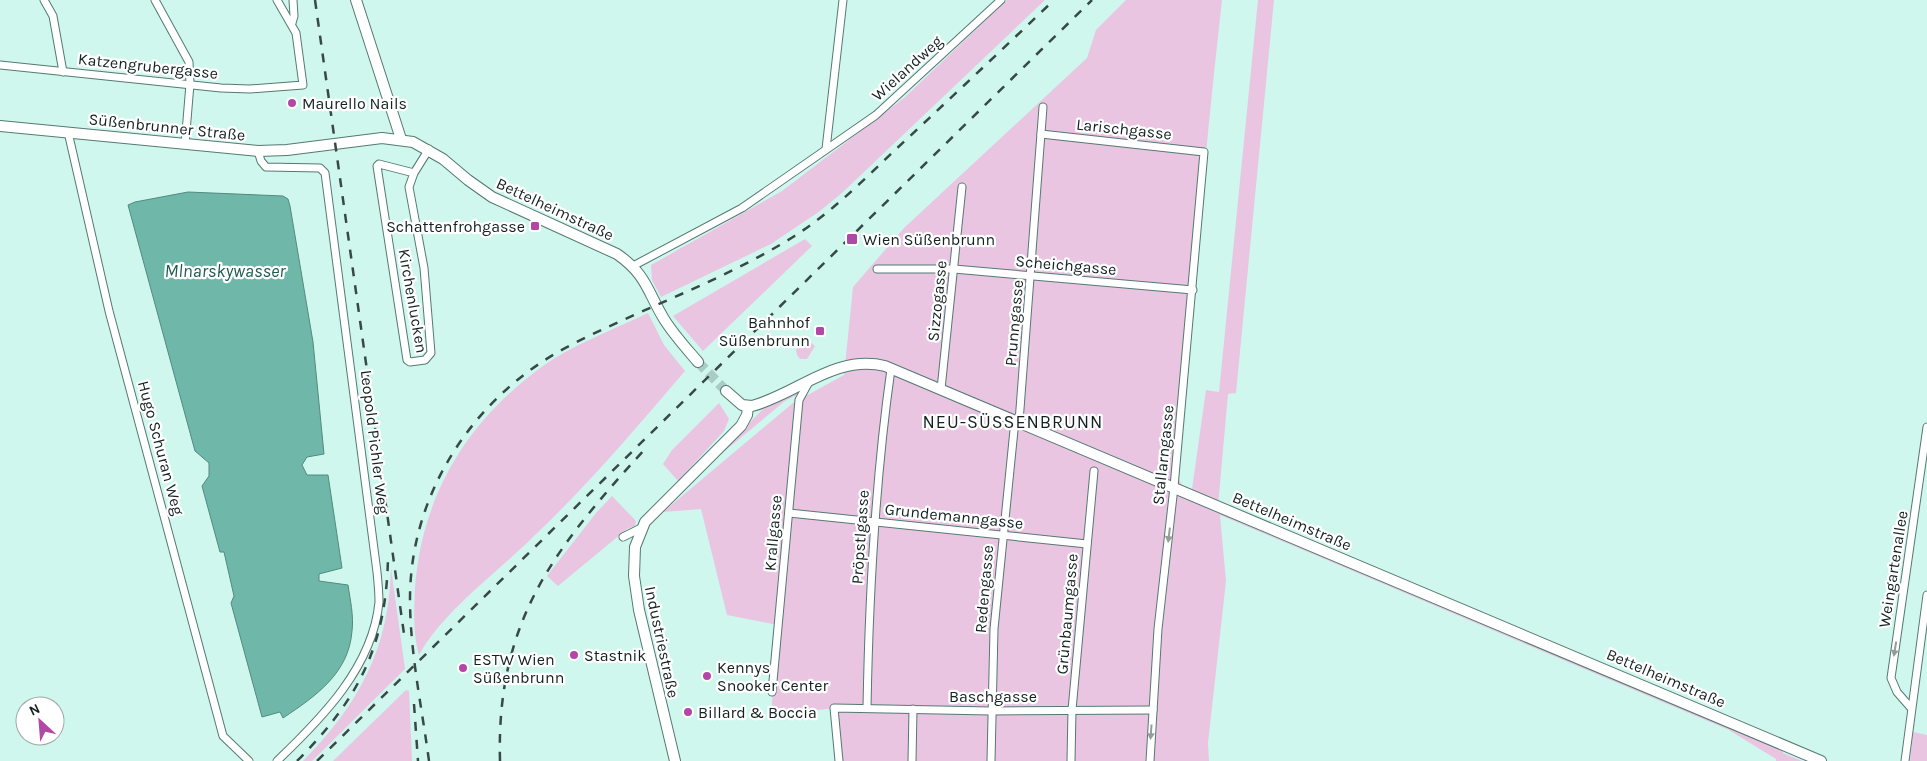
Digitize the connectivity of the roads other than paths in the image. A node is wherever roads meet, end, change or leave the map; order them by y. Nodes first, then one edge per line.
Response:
1 (44, 0) edge
2 (155, 0) edge
3 (277, 0) edge
4 (293, 0) edge
5 (356, 0) edge
6 (843, 0) edge
7 (1001, 0) edge
8 (292, 23) junction
9 (0, 65) edge
10 (63, 72) junction
11 (190, 84) junction
12 (1043, 107) dead end
13 (0, 126) edge
14 (68, 132) junction
15 (1041, 134) junction
16 (401, 139) junction
17 (185, 144) junction
18 (330, 145) joint
19 (429, 149) junction
20 (826, 149) junction
21 (258, 151) junction
22 (1204, 152) joint
23 (414, 173) junction
24 (962, 187) dead end
25 (633, 266) junction
26 (877, 269) dead end
27 (954, 269) junction
28 (1032, 275) junction
29 (1193, 290) junction
30 (698, 362) tunnel mouth
31 (891, 369) junction
32 (810, 380) junction
33 (941, 389) junction
34 (726, 391) tunnel mouth
35 (748, 406) junction
36 (1017, 420) junction
37 (1927, 427) edge
38 (1094, 471) dead end
39 (1174, 487) junction
40 (788, 513) junction
41 (873, 521) junction
42 (641, 528) junction
43 (1002, 534) junction
44 (623, 537) dead end
45 (1087, 544) junction
46 (1927, 596) edge
47 (772, 692) dead end
48 (867, 708) junction
49 (1910, 708) junction
50 (913, 709) junction
51 (1072, 710) junction
52 (1153, 710) junction
53 (991, 711) junction
54 (249, 761) edge
55 (277, 761) edge
56 (675, 761) edge
57 (839, 761) edge
58 (912, 761) edge
59 (991, 761) edge
60 (1071, 761) edge
61 (1150, 761) edge
62 (1821, 761) edge
63 (1905, 761) edge

1 - 10 street
2 - 11 street
3 - 8 street
4 - 8 street
5 - 16 street
6 - 20 street
7 - 20 street, Wielandweg
8 - 11 street, Katzengrubergasse
9 - 10 street, Katzengrubergasse
10 - 11 street, Katzengrubergasse
11 - 17 street
12 - 15 street, Prunngasse
13 - 14 street, Süßenbrunner Straße
14 - 17 street, Süßenbrunner Straße
14 - 54 street, Hugo Schuran Weg
15 - 22 street, Larischgasse
15 - 28 street, Prunngasse
16 - 18 street, Bettelheimstraße
16 - 19 street, Bettelheimstraße
17 - 21 street, Süßenbrunner Straße
18 - 21 street, Süßenbrunner Straße
19 - 23 street, Kirchenlucken
19 - 25 street, Bettelheimstraße
20 - 25 street, Wielandweg
21 - 55 street, Leopold Pichler Weg
22 - 29 street, Stallarngasse
23 - 23 street, Kirchenlucken
24 - 27 street, Sizzogasse
25 - 30 street, Bettelheimstraße
26 - 27 street, Scheichgasse
27 - 28 street, Scheichgasse
27 - 33 street, Sizzogasse
28 - 29 street, Scheichgasse
28 - 36 street, Prunngasse
29 - 39 street, Stallarngasse
31 - 32 street, Bettelheimstraße
31 - 33 street, Bettelheimstraße
31 - 41 street, Pröpstlgasse
32 - 35 street, Bettelheimstraße
32 - 40 street, Krallgasse
33 - 36 street, Bettelheimstraße
34 - 35 street
35 - 42 street
36 - 39 street, Bettelheimstraße
36 - 43 street, Redengasse
37 -> 49 street, Weingartenallee
38 - 45 street, Grünbaumgasse
39 -> 52 street, Stallarngasse
39 - 62 street, Bettelheimstraße
40 - 41 street, Grundemanngasse
40 - 47 street, Krallgasse
41 - 43 street, Grundemanngasse
41 - 48 street, Pröpstlgasse
42 - 44 street
42 - 56 street, Industriestraße
43 - 45 street, Grundemanngasse
43 - 53 street, Redengasse
45 - 51 street, Grünbaumgasse
46 - 49 street
48 - 50 street, Baschgasse
48 - 57 street, Baschgasse
49 - 63 street
50 - 53 street, Baschgasse
50 - 58 street
51 - 52 street, Baschgasse
51 - 53 street, Baschgasse
51 - 60 street, Grünbaumgasse
52 -> 61 street, Stallarngasse
53 - 59 street, Redengasse

